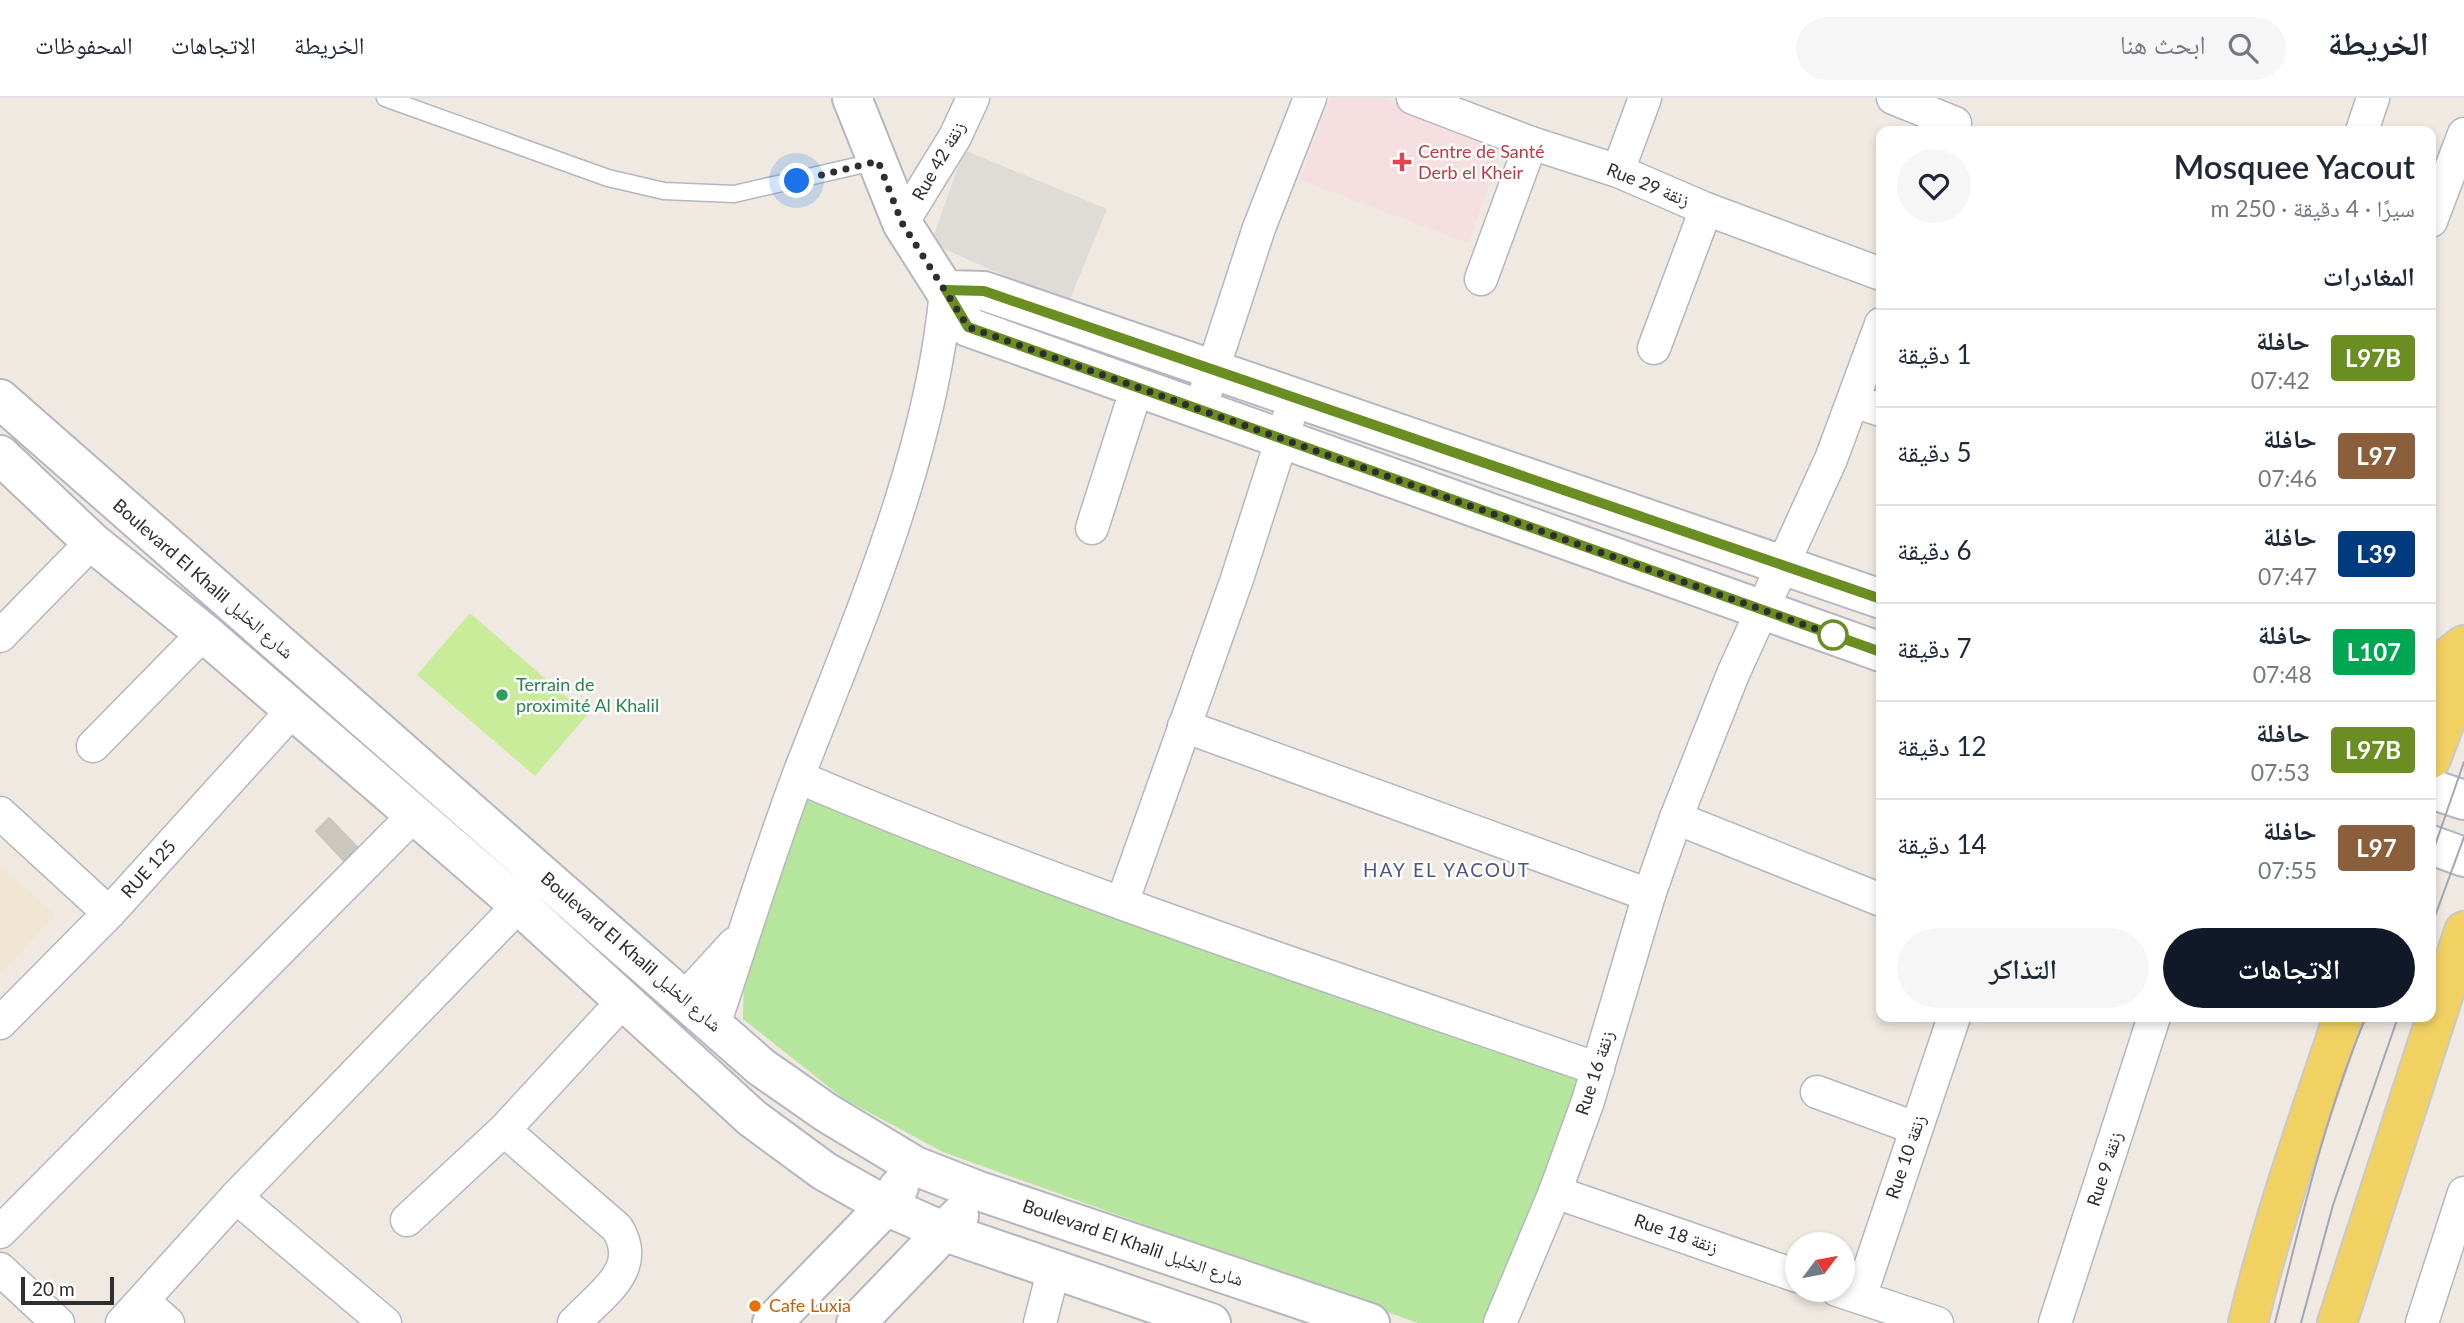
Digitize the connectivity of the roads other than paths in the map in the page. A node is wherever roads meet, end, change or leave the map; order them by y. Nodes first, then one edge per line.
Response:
1 (385, 98) edge
2 (852, 98) edge
3 (973, 98) edge
4 (1310, 98) edge
5 (1413, 98) edge
6 (1645, 98) edge
7 (1894, 98) edge
8 (2373, 98) edge
9 (1956, 117) edge
10 (2364, 126) edge
11 (2464, 134) edge
12 (1531, 143) junction
13 (878, 161) junction
14 (1618, 171) junction
15 (2436, 208) edge
16 (1706, 209) junction
17 (902, 223) junction
18 (1876, 272) edge
19 (1481, 279) dead end
20 (946, 290) junction
21 (1654, 348) dead end
22 (1876, 353) edge
23 (1215, 370) junction
24 (1137, 387) junction
25 (1296, 397) junction
26 (1867, 405) edge
27 (1200, 410) junction
28 (7, 418) edge
29 (1282, 439) junction
30 (0, 455) edge
31 (1092, 528) dead end
32 (92, 542) junction
33 (1783, 564) junction
34 (1876, 597) edge
35 (1762, 610) junction
36 (204, 633) junction
37 (0, 636) edge
38 (2464, 645) edge
39 (1876, 650) edge
40 (2436, 666) edge
41 (2464, 671) edge
42 (292, 711) junction
43 (1184, 726) junction
44 (93, 746) dead end
45 (2436, 746) edge
46 (798, 777) junction
47 (2436, 791) edge
48 (2464, 800) edge
49 (0, 813) edge
50 (415, 814) junction
51 (1676, 818) junction
52 (2436, 847) edge
53 (2464, 857) edge
54 (1649, 895) junction
55 (1876, 898) edge
56 (1122, 903) junction
57 (519, 905) junction
58 (109, 913) junction
59 (743, 931) junction
60 (2464, 931) edge
61 (2464, 998) edge
62 (625, 999) junction
63 (682, 1001) junction
64 (2436, 1015) edge
65 (1952, 1022) edge
66 (2152, 1022) edge
67 (2341, 1022) edge
68 (2434, 1022) edge
69 (0, 1023) edge
70 (713, 1025) junction
71 (2431, 1030) junction
72 (1598, 1069) junction
73 (1816, 1092) dead end
74 (1915, 1128) junction
75 (504, 1130) junction
76 (915, 1166) junction
77 (979, 1191) junction
78 (1555, 1192) junction
79 (2464, 1193) edge
80 (236, 1197) junction
81 (886, 1206) junction
82 (407, 1220) dead end
83 (0, 1232) edge
84 (945, 1233) junction
85 (1054, 1268) junction
86 (0, 1269) edge
87 (1785, 1272) edge
88 (1855, 1279) edge
89 (1855, 1296) edge
90 (133, 1312) edge
91 (2056, 1322) edge
92 (58, 1323) edge
93 (168, 1323) edge
94 (385, 1323) edge
95 (574, 1323) edge
96 (772, 1323) edge
97 (856, 1323) edge
98 (1041, 1323) edge
99 (1211, 1323) edge
100 (1370, 1323) edge
101 (1500, 1323) edge
102 (1937, 1323) edge
103 (2248, 1323) edge
104 (2337, 1323) edge
105 (2422, 1323) edge

1 - 13 lane
2 - 13 street
3 - 17 street, Rue 42 زنقة
4 - 23 street
5 - 12 street, Rue 29 زنقة
6 - 14 street
7 - 9 street
8 - 10 street
11 - 15 street
12 - 14 street, Rue 29 زنقة
12 - 19 street
13 - 17 street
14 - 16 street, Rue 29 زنقة
16 - 18 street, Rue 29 زنقة
16 - 21 street
17 - 20 street
20 - 23 street
20 - 24 street
20 - 46 street
22 - 26 street
23 - 25 street
23 - 27 street
24 - 27 street
24 - 31 street
25 - 29 street
25 - 33 street
26 - 33 street, Rue 16 زنقة
27 - 29 street
28 - 63 street, Boulevard El Khalil شارع الخليل
29 - 35 street
29 - 43 street
30 - 32 street
32 - 36 street
32 - 37 street
33 - 34 street
33 - 35 street, Rue 16 زنقة
35 - 39 street
35 - 51 street, Rue 16 زنقة
36 - 42 street
36 - 44 street
38 - 40 main road
41 - 45 main road
42 - 50 street
42 - 58 street, RUE 125
43 - 54 street
43 - 56 street
46 - 56 street
46 - 59 street
47 - 48 street
49 - 58 street
50 - 57 street
50 - 83 street
51 - 54 street, Rue 16 زنقة
51 - 55 street
52 - 53 street
54 - 72 street, Rue 16 زنقة
56 - 72 street
57 - 62 street
57 - 80 street
58 - 69 street, RUE 125
59 - 63 street
59 - 70 street
60 - 64 main road
61 - 71 main road
62 - 75 street
62 - 81 street
63 - 70 street, Boulevard El Khalil شارع الخليل
65 - 74 street, Rue 10 زنقة
66 - 91 street, Rue 9 زنقة
67 - 103 main road
68 - 71 main road
70 - 76 street, Boulevard El Khalil شارع الخليل
71 - 104 main road
72 - 78 street, Rue 16 زنقة
73 - 74 street
74 - 88 street, Rue 10 زنقة
75 - 82 street
75 - 95 street
76 - 77 street, Boulevard El Khalil شارع الخليل
76 - 81 street
77 - 84 street
77 - 100 street, Boulevard El Khalil شارع الخليل
78 - 87 street, Rue 18 زنقة
78 - 101 street, Rue 16 زنقة
79 - 105 street
80 - 90 street
80 - 94 street
81 - 84 street
81 - 96 street
84 - 85 street
84 - 97 street
85 - 98 street
85 - 99 street
86 - 92 street
89 - 102 street
90 - 93 street

